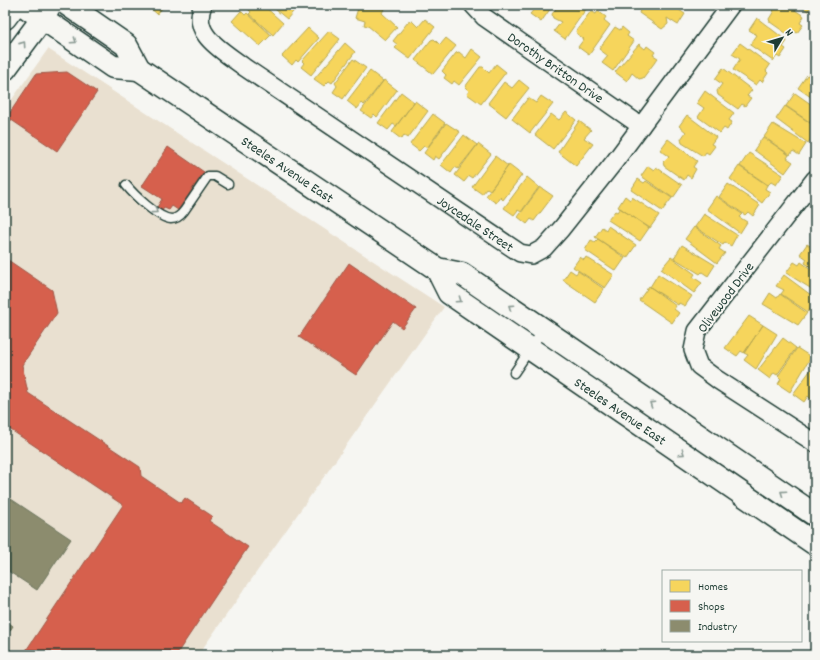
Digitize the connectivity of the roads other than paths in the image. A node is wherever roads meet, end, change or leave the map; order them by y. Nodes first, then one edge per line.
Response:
1 (15, 5) edge
2 (23, 5) edge
3 (68, 5) edge
4 (203, 5) edge
5 (473, 5) edge
6 (731, 5) edge
7 (46, 12) edge
8 (5, 18) edge
9 (5, 69) edge
10 (139, 70) junction
11 (641, 126) junction
12 (815, 179) edge
13 (228, 184) dead end
14 (126, 185) dead end
15 (437, 269) junction
16 (543, 329) junction
17 (530, 349) junction
18 (514, 373) dead end
19 (815, 443) edge
20 (815, 515) edge
21 (815, 544) edge

1 - 8 main road
2 - 7 main road, Steeles Avenue East
3 - 10 main road, Steeles Avenue East
4 - 11 street, Joycedale Street
5 - 11 street, Dorothy Britton Drive
6 - 11 street, Joycedale Street
9 -> 7 main road
7 -> 10 main road, Steeles Avenue East
10 - 15 main road, Steeles Avenue East
12 - 19 street, Olivewood Drive
14 -> 13 lane
16 -> 15 main road, Steeles Avenue East
15 -> 17 main road, Steeles Avenue East
16 - 17 lane
20 -> 16 main road, Steeles Avenue East
17 - 18 lane
17 -> 21 main road, Steeles Avenue East

